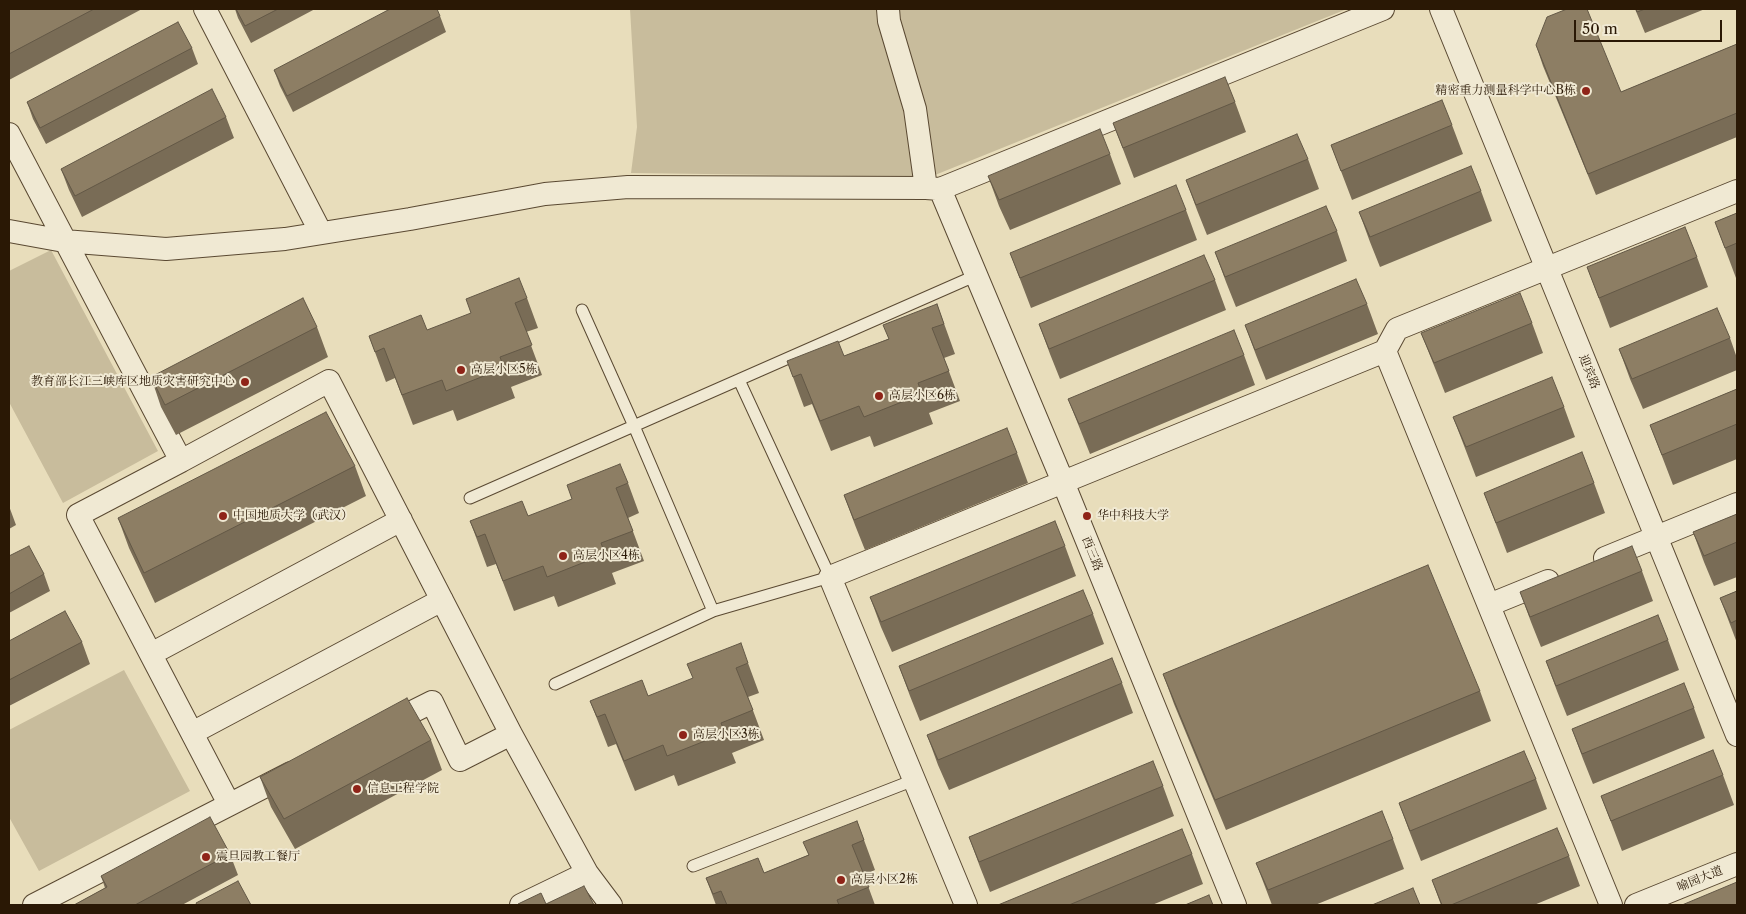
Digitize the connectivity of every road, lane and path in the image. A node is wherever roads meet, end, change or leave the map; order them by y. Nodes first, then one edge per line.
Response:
1 (205, 9) edge
2 (888, 9) edge
3 (1383, 9) edge
4 (1441, 9) edge
5 (9, 134) edge
6 (933, 188) junction
7 (1737, 191) edge
8 (9, 231) edge
9 (321, 233) junction
10 (64, 241) junction
11 (1547, 268) junction
12 (977, 275) junction
13 (582, 310) dead end
14 (1385, 351) junction
15 (739, 380) junction
16 (634, 426) junction
17 (180, 461) junction
18 (1063, 482) junction
19 (470, 498) dead end
20 (1737, 504) edge
21 (401, 520) junction
22 (1657, 537) junction
23 (830, 577) junction
24 (442, 600) junction
25 (1489, 605) junction
26 (713, 612) junction
27 (151, 654) junction
28 (555, 684) dead end
29 (192, 733) junction
30 (370, 733) edge
31 (511, 734) junction
32 (1737, 735) edge
33 (308, 764) edge
34 (914, 780) junction
35 (229, 804) junction
36 (1737, 864) edge
37 (693, 866) dead end
38 (587, 873) junction
39 (34, 905) edge
40 (521, 905) edge
41 (611, 905) edge
42 (966, 905) edge
43 (1235, 905) edge
44 (1611, 905) edge
45 (1636, 905) edge

1 - 9 street
2 - 6 street, 西三路
3 - 6 street
4 - 11 street, 迎宾路
5 - 10 street
6 - 9 street
6 - 12 street, 西三路
7 - 11 street
8 - 10 street
9 - 10 street
10 - 17 street
11 - 14 street
11 - 22 street, 迎宾路
12 - 15 lane
12 - 18 street, 西三路
13 - 16 lane
14 - 18 street
14 - 25 street
15 - 16 lane
15 - 23 lane
16 - 19 lane
16 - 26 lane
17 - 21 street
17 - 27 street
18 - 23 street
18 - 43 street, 西三路
20 - 22 street
21 - 24 street
21 - 27 street
22 - 25 street
22 - 32 street, 迎宾路
23 - 26 lane
23 - 34 street
24 - 29 street
24 - 31 street
25 - 44 street
26 - 28 lane
27 - 29 street
29 - 35 street
30 - 31 street
31 - 38 street
33 - 35 street
34 - 37 lane
34 - 42 street
35 - 39 street
36 - 45 street, 喻园大道
38 - 40 street
38 - 41 street

